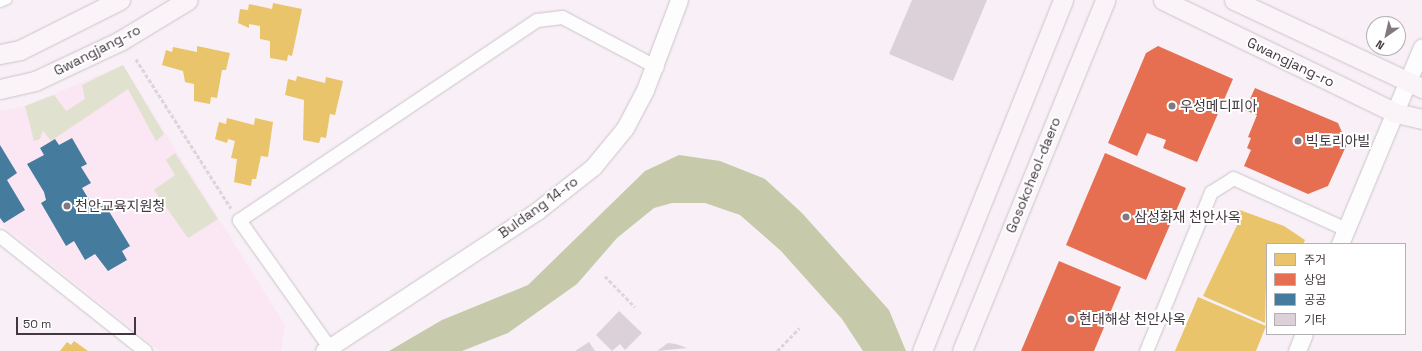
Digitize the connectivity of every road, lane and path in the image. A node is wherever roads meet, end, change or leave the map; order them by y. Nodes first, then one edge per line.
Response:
1 (7, 0) edge
2 (120, 0) edge
3 (188, 0) edge
4 (679, 0) edge
5 (1063, 0) edge
6 (1105, 0) edge
7 (1163, 0) edge
8 (1234, 0) edge
9 (0, 3) edge
10 (1422, 47) edge
11 (0, 54) edge
12 (136, 59) dead end
13 (657, 67) junction
14 (1416, 85) edge
15 (0, 89) edge
16 (1396, 113) junction
17 (1422, 119) edge
18 (1422, 129) edge
19 (239, 220) junction
20 (0, 236) edge
21 (1343, 237) edge
22 (605, 276) dead end
23 (635, 307) dead end
24 (798, 328) dead end
25 (1304, 335) edge
26 (328, 350) edge
27 (922, 350) edge
28 (145, 351) edge
29 (777, 351) edge
30 (962, 351) edge
31 (1146, 351) edge
32 (1297, 351) edge

1 - 9 lane
2 - 11 main road
3 - 15 main road, Gwangjang-ro
4 - 13 street, Buldang 14-ro
5 - 27 main road
6 - 30 main road, Gosokcheol-daero
7 - 16 main road, Gwangjang-ro
8 - 14 main road
10 - 14 street
12 - 19 path
13 - 19 street
13 - 26 street, Buldang 14-ro
14 - 16 street
16 - 17 main road, Gwangjang-ro
16 - 18 main road
16 - 21 street
19 - 26 street
20 - 28 street
21 - 31 street
22 - 23 path
24 - 29 path
25 - 32 street

